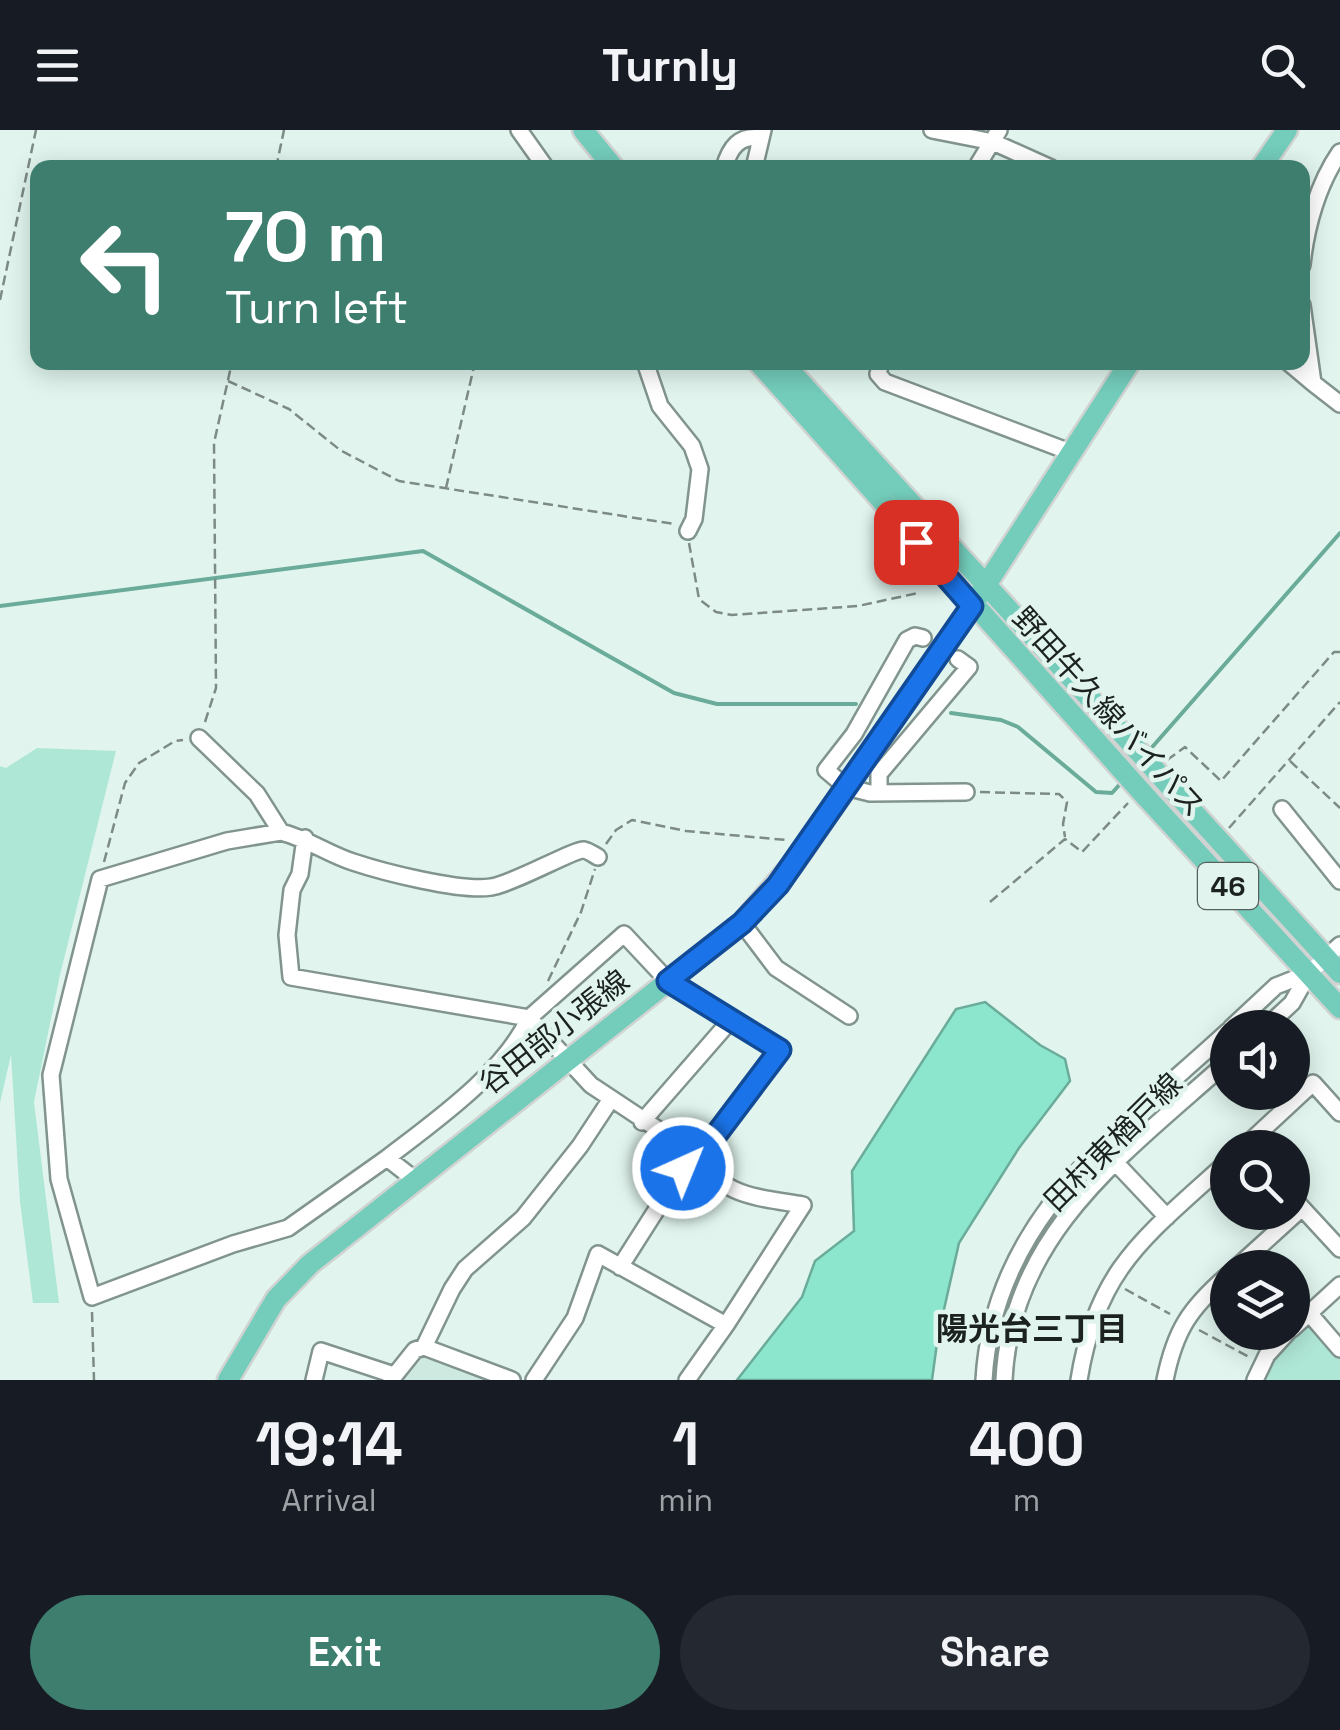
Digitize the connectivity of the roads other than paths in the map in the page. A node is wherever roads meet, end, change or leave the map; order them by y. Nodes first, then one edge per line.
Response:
1 (519, 130) edge
2 (582, 130) edge
3 (932, 130) edge
4 (1287, 130) edge
5 (762, 134) edge
6 (996, 136) edge
7 (1340, 152) edge
8 (540, 160) edge
9 (605, 160) edge
10 (726, 160) edge
11 (756, 160) edge
12 (981, 160) edge
13 (1036, 160) edge
14 (1266, 160) edge
15 (1310, 224) edge
16 (1310, 362) edge
17 (648, 370) edge
18 (765, 370) edge
19 (789, 370) edge
20 (879, 370) edge
21 (1125, 370) edge
22 (1298, 370) edge
23 (1313, 383) junction
24 (1340, 404) edge
25 (1070, 452) junction
26 (688, 531) road end
27 (986, 585) junction
28 (972, 606) junction
29 (924, 638) dead end
30 (958, 659) dead end
31 (199, 738) road end
32 (846, 788) junction
33 (879, 792) junction
34 (966, 792) road end
35 (1282, 809) dead end
36 (282, 832) junction
37 (305, 838) junction
38 (598, 857) road end
39 (1340, 880) edge
40 (742, 923) junction
41 (1335, 959) edge
42 (1308, 973) junction
43 (668, 981) junction
44 (1340, 1008) edge
45 (1250, 1010) edge
46 (1285, 1010) edge
47 (849, 1016) dead end
48 (528, 1018) junction
49 (730, 1020) junction
50 (1210, 1047) edge
51 (567, 1060) junction
52 (1210, 1078) edge
53 (610, 1099) junction
54 (1340, 1113) edge
55 (642, 1122) junction
56 (1263, 1130) edge
57 (388, 1158) junction
58 (697, 1160) junction
59 (1115, 1162) junction
60 (1210, 1178) edge
61 (414, 1179) junction
62 (1310, 1216) edge
63 (1167, 1217) junction
64 (1271, 1230) edge
65 (1340, 1248) edge
66 (1253, 1250) edge
67 (620, 1266) junction
68 (1340, 1285) edge
69 (1210, 1291) edge
70 (1310, 1313) edge
71 (1310, 1315) edge
72 (726, 1325) junction
73 (424, 1347) junction
74 (1340, 1348) edge
75 (1273, 1350) edge
76 (393, 1377) edge
77 (228, 1380) edge
78 (314, 1380) edge
79 (512, 1380) edge
80 (534, 1380) edge
81 (686, 1380) edge
82 (984, 1380) edge
83 (1004, 1380) edge
84 (1079, 1380) edge
85 (1164, 1380) edge
86 (1255, 1380) edge

1 - 8 street
2 - 9 main road
3 - 6 street
4 - 14 main road
5 - 10 street
5 - 11 street
6 - 12 street
6 - 13 street
7 - 15 street
16 - 23 street
17 - 26 street
18 - 28 main road, 野田牛久線バイパス / 46
19 - 27 main road, 野田牛久線バイパス / 46
20 - 25 street
21 - 25 main road, 谷田部小張線
22 - 23 street
23 - 24 street
25 - 27 main road, 谷田部小張線
27 - 28 main road, 谷田部小張線
27 - 41 main road, 野田牛久線バイパス / 46, bridge
28 - 32 main road, 谷田部小張線
28 - 42 main road, 野田牛久線バイパス / 46, bridge
29 - 32 street
30 - 33 street
31 - 36 street
32 - 33 street
32 - 40 main road, 谷田部小張線
33 - 34 street
35 - 39 street
36 - 37 street
36 - 57 street
37 - 38 street
37 - 48 street
40 - 43 main road, 谷田部小張線
40 - 47 street
41 - 42 street
42 - 44 main road, 野田牛久線バイパス / 46
42 - 45 street, 田村東楢戸線
42 - 46 street
43 - 48 street
43 - 49 street
43 - 51 main road, 谷田部小張線
48 - 51 street
48 - 57 street
49 - 55 street
49 - 58 street
50 - 82 street, 田村東楢戸線
51 - 53 street
51 - 61 main road, 谷田部小張線
52 - 59 street, 田村東楢戸線
53 - 55 street
53 - 73 street
54 - 56 street
55 - 58 street
57 - 61 street
58 - 67 street
58 - 72 street
59 - 63 street
59 - 83 street, 田村東楢戸線
60 - 63 street
61 - 77 main road, 谷田部小張線
62 - 65 street
63 - 84 street
64 - 66 street
67 - 72 street
67 - 80 street
68 - 70 street
69 - 85 street
71 - 74 street
72 - 81 street
73 - 76 street
73 - 79 street
75 - 86 street
76 - 78 street

